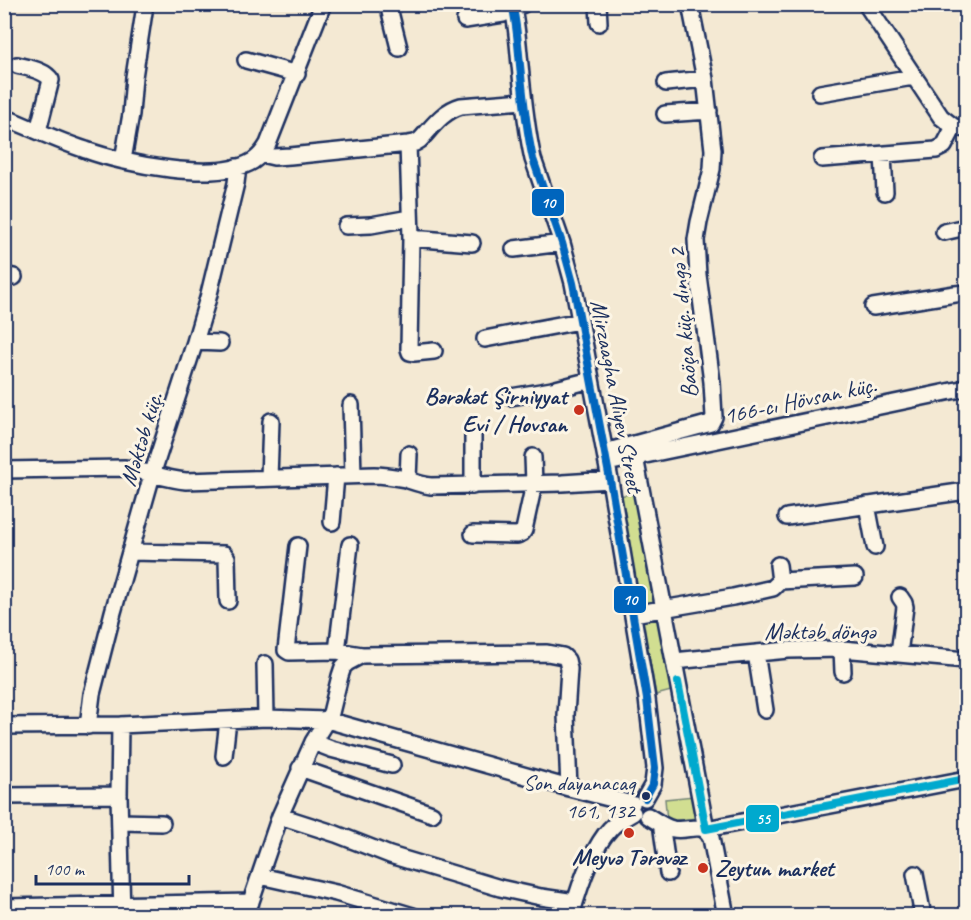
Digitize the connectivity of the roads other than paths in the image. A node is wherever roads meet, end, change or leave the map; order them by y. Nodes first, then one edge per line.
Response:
1 (323, 4) edge
2 (388, 4) edge
3 (598, 4) edge
4 (690, 4) edge
5 (866, 4) edge
6 (516, 6) edge
7 (144, 12) dead end
8 (465, 20) dead end
9 (599, 23) dead end
10 (399, 48) dead end
11 (246, 60) dead end
12 (17, 65) dead end
13 (297, 74) junction
14 (913, 77) junction
15 (705, 79) junction
16 (666, 83) dead end
17 (820, 93) dead end
18 (524, 101) junction
19 (709, 111) junction
20 (665, 114) dead end
21 (4, 117) edge
22 (960, 128) edge
23 (38, 131) junction
24 (408, 144) junction
25 (261, 154) junction
26 (883, 155) junction
27 (822, 159) dead end
28 (123, 160) junction
29 (236, 167) junction
30 (885, 192) dead end
31 (410, 218) junction
32 (346, 226) dead end
33 (966, 227) edge
34 (944, 232) dead end
35 (411, 238) junction
36 (472, 243) dead end
37 (562, 243) junction
38 (514, 249) dead end
39 (966, 293) edge
40 (873, 307) dead end
41 (580, 321) junction
42 (485, 339) dead end
43 (195, 342) junction
44 (220, 343) dead end
45 (434, 351) dead end
46 (591, 380) junction
47 (966, 388) edge
48 (511, 397) dead end
49 (351, 405) dead end
50 (271, 421) dead end
51 (473, 436) dead end
52 (409, 454) dead end
53 (534, 457) dead end
54 (606, 457) junction
55 (634, 457) junction
56 (4, 470) edge
57 (152, 475) junction
58 (353, 475) junction
59 (336, 476) junction
60 (269, 478) junction
61 (408, 480) junction
62 (610, 480) junction
63 (534, 484) junction
64 (473, 486) junction
65 (966, 491) edge
66 (867, 505) junction
67 (787, 517) dead end
68 (332, 522) dead end
69 (473, 534) dead end
70 (350, 545) dead end
71 (298, 546) dead end
72 (875, 547) dead end
73 (131, 552) junction
74 (778, 566) dead end
75 (855, 577) dead end
76 (780, 581) junction
77 (900, 597) dead end
78 (228, 601) dead end
79 (664, 609) junction
80 (633, 614) junction
81 (842, 650) junction
82 (338, 651) junction
83 (756, 653) junction
84 (898, 654) junction
85 (362, 655) junction
86 (966, 660) edge
87 (674, 661) junction
88 (265, 664) dead end
89 (843, 672) dead end
90 (765, 710) dead end
91 (266, 718) junction
92 (228, 720) junction
93 (327, 720) junction
94 (120, 725) junction
95 (4, 726) edge
96 (88, 726) junction
97 (313, 742) junction
98 (224, 756) dead end
99 (392, 765) dead end
100 (300, 768) junction
101 (966, 779) edge
102 (569, 788) junction
103 (119, 795) junction
104 (4, 796) edge
105 (640, 808) junction
106 (432, 814) dead end
107 (280, 816) junction
108 (120, 822) junction
109 (162, 823) dead end
110 (663, 825) junction
111 (706, 829) junction
112 (668, 873) dead end
113 (915, 874) dead end
114 (260, 876) junction
115 (4, 907) edge
116 (248, 909) edge
117 (573, 909) edge
118 (122, 910) edge
119 (52, 911) edge
120 (413, 915) edge
121 (726, 915) edge
122 (923, 915) edge

1 - 13 street
2 - 10 street
3 - 9 street
4 - 15 street, Baöça küç. dıngə 2
5 - 14 street
6 - 8 street
6 - 18 street, Mirzaagha Aliyev Street
7 - 28 street
11 - 13 street
12 - 23 street
13 - 25 street
14 - 17 street
14 - 22 street
15 - 16 street
15 - 19 street, Baöça küç. dıngə 2
18 - 24 street
18 - 37 street, Mirzaagha Aliyev Street
19 - 20 street
19 - 54 street, Baöça küç. dıngə 2
21 - 23 street
22 - 26 street
23 - 28 street
24 - 25 street
24 - 31 street
25 - 29 street
26 - 27 street
26 - 30 street
28 - 29 street
29 - 43 street, Məktəb küç.
31 - 32 street
31 - 35 street
33 - 34 street
35 - 36 street
35 - 45 street
37 - 38 street
37 - 41 street, Mirzaagha Aliyev Street
39 - 40 street
41 - 42 street
41 - 46 street, Mirzaagha Aliyev Street
43 - 44 street
43 - 57 street, Məktəb küç.
46 - 48 street
46 - 54 street, Mirzaagha Aliyev Street
47 - 55 street, 166-cı Hövsan küç.
49 - 58 street
50 - 60 street
51 - 64 street
52 - 61 street
53 - 63 street
54 - 55 street, 166-cı Hövsan küç.
54 - 62 street, Mirzaagha Aliyev Street
55 - 79 street
56 - 57 street
57 - 60 street
57 - 73 street, Məktəb küç.
58 - 59 street
58 - 61 street
59 - 60 street
59 - 68 street
61 - 64 street
62 - 63 street
62 - 80 street, Mirzaagha Aliyev Street
63 - 64 street
63 - 69 street
65 - 66 street
66 - 67 street
66 - 72 street
70 - 82 street
71 - 82 street
73 - 78 street
73 - 96 street, Məktəb küç.
74 - 76 street
75 - 76 street
76 - 79 street
77 - 84 street
79 - 80 street
79 - 87 street
80 - 105 street, Mirzaagha Aliyev Street
81 - 83 street, Məktəb döngə
81 - 84 street, Məktəb döngə
81 - 89 street
82 - 85 street
83 - 87 street, Məktəb döngə
83 - 90 street
84 - 86 street, Məktəb döngə
85 - 93 street
85 - 102 street
87 - 111 street
88 - 91 street
91 - 92 street
91 - 93 street
92 - 94 street
92 - 98 street
93 - 97 street
93 - 102 street
94 - 96 street
94 - 103 street
95 - 96 street
97 - 99 street
97 - 100 street
100 - 106 street
100 - 107 street
101 - 111 street
102 - 105 street
103 - 104 street
103 - 108 street
105 - 110 street
105 - 117 street
107 - 114 street
107 - 117 street
108 - 109 street
108 - 118 street
110 - 111 street
110 - 112 street
111 - 121 street
113 - 122 street
114 - 116 street
114 - 120 street
115 - 119 street
116 - 118 street
118 - 119 street

